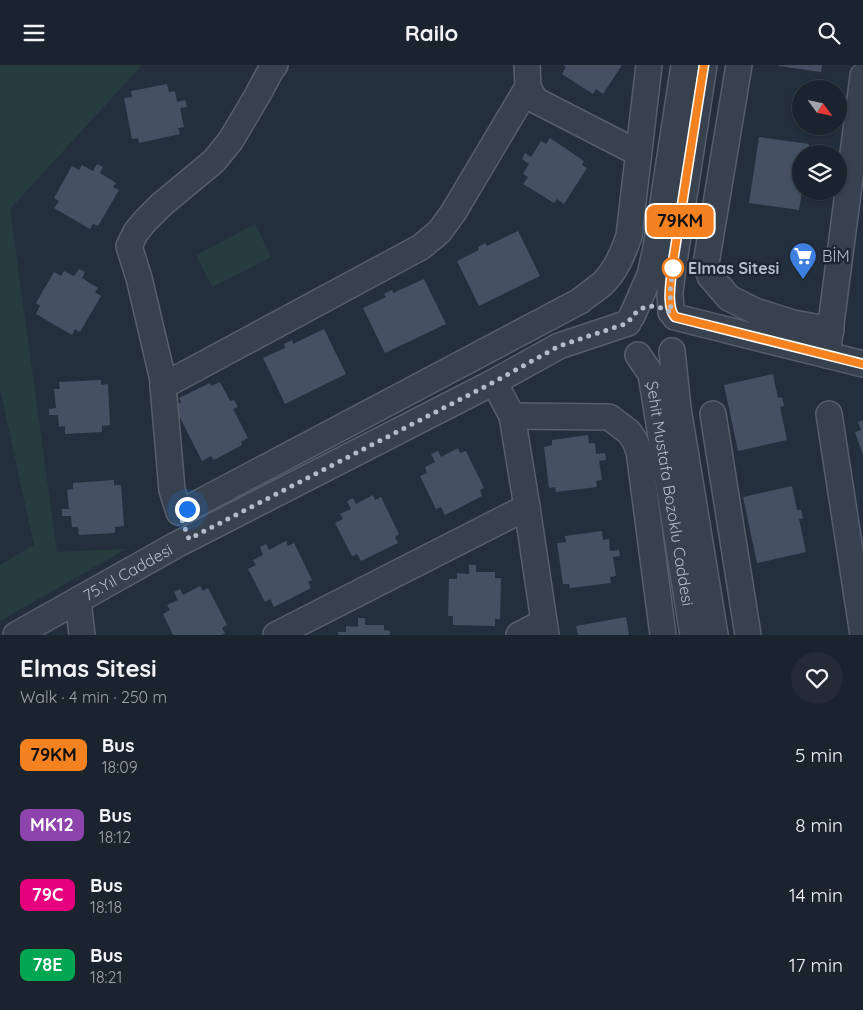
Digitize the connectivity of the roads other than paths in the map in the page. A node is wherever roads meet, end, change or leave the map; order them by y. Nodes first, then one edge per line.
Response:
1 (275, 65) edge
2 (649, 65) edge
3 (684, 65) edge
4 (704, 65) edge
5 (739, 65) edge
6 (528, 76) edge
7 (863, 76) edge
8 (638, 153) junction
9 (673, 315) junction
10 (630, 319) junction
11 (720, 329) junction
12 (830, 330) junction
13 (559, 346) junction
14 (674, 348) junction
15 (635, 352) junction
16 (827, 355) junction
17 (863, 364) edge
18 (494, 382) junction
19 (163, 387) junction
20 (713, 414) dead end
21 (830, 414) dead end
22 (512, 416) junction
23 (527, 507) junction
24 (179, 512) junction
25 (189, 539) junction
26 (78, 600) junction
27 (545, 628) edge
28 (16, 635) edge
29 (82, 635) edge
30 (276, 635) edge
31 (519, 635) edge
32 (664, 635) edge
33 (693, 635) edge
34 (715, 635) edge
35 (748, 635) edge
36 (863, 635) edge

1 - 19 street
2 - 8 street
3 - 10 street
4 - 9 street
5 - 12 street
6 - 8 street
6 - 19 street
7 - 12 street
8 - 24 street
9 - 10 street
9 - 11 street
9 - 14 street
10 - 13 street, 75.Yıl Caddesi
10 - 15 street
11 - 14 street
11 - 16 street
12 - 16 street
13 - 15 street, 75.Yıl Caddesi
13 - 18 street, 75.Yıl Caddesi
14 - 15 street
14 - 34 street, Şehit Mustafa Bozoklu Caddesi
15 - 33 street, Şehit Mustafa Bozoklu Caddesi
16 - 17 street
18 - 22 street
18 - 25 street, 75.Yıl Caddesi
19 - 24 street
20 - 35 street
21 - 36 street
22 - 23 street
22 - 32 street
23 - 27 street
23 - 30 street
24 - 25 street
25 - 26 street, 75.Yıl Caddesi
26 - 28 street, 75.Yıl Caddesi
26 - 29 street
27 - 31 street

